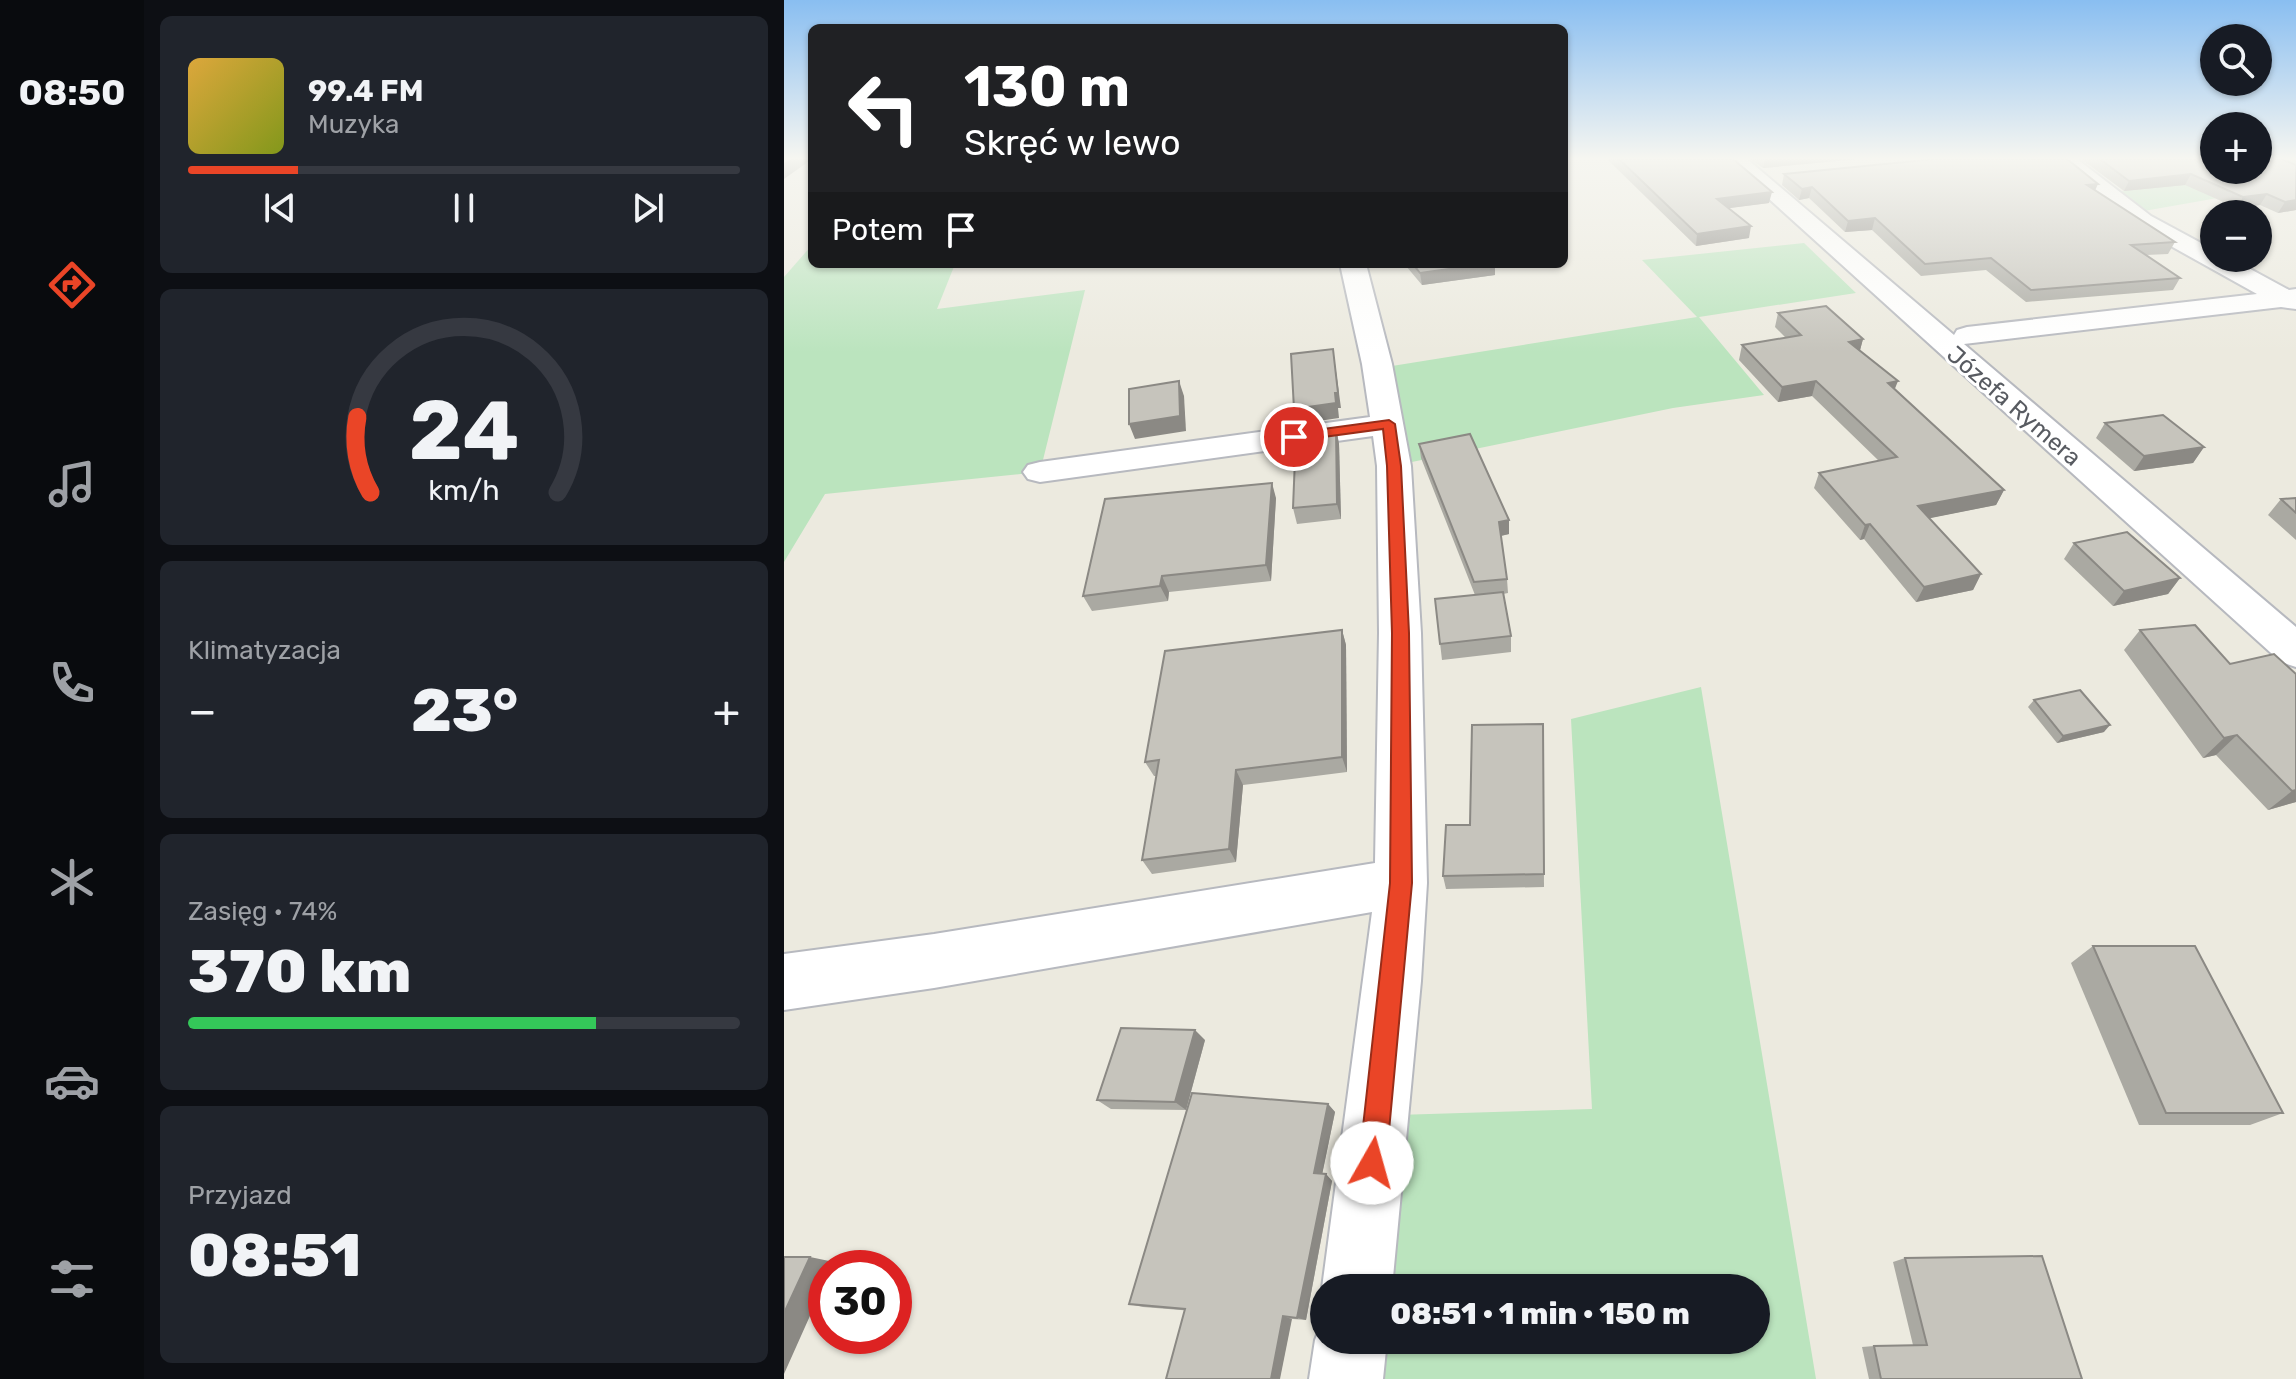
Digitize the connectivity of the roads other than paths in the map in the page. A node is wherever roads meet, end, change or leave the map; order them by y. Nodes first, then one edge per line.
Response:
1 (1819, 223) edge
2 (2147, 223) edge
3 (1354, 268) edge
4 (2293, 300) edge
5 (1967, 336) dead end
6 (1389, 424) junction
7 (1040, 472) dead end
8 (2296, 651) edge
9 (1401, 883) junction
10 (784, 982) edge
11 (1359, 1274) edge
12 (1349, 1354) edge
13 (1346, 1379) edge

1 - 8 street, Józefa Rymera
2 - 4 street
3 - 6 street
4 - 5 street
6 - 7 street
6 - 9 street
9 - 10 street
9 - 11 street
12 - 13 street

